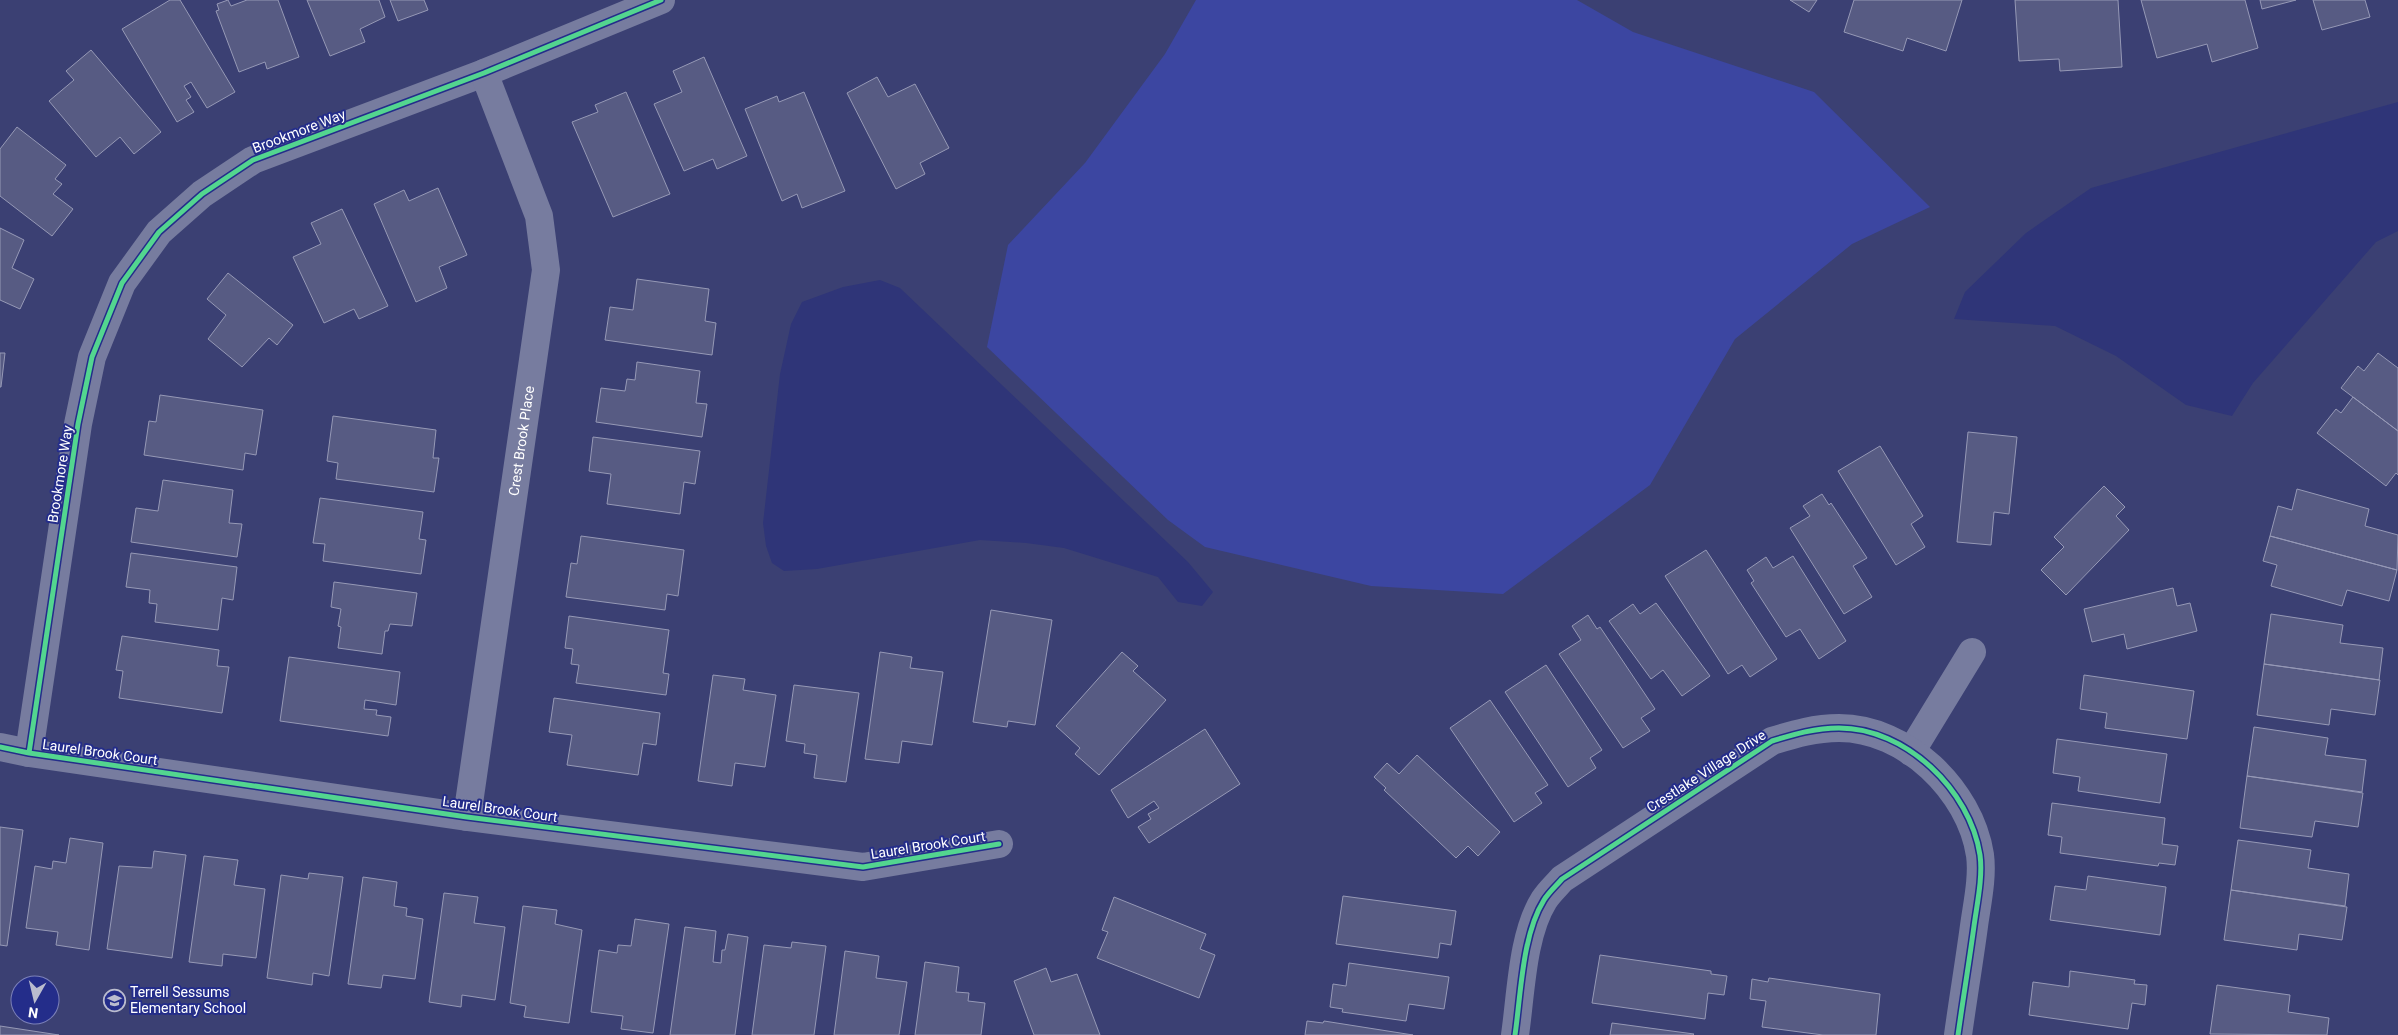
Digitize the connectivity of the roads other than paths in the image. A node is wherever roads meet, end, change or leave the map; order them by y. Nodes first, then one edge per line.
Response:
1 (661, 0) edge
2 (484, 73) junction
3 (1972, 652) dead end
4 (0, 746) edge
5 (1911, 752) junction
6 (29, 753) junction
7 (467, 817) junction
8 (999, 844) dead end
9 (1515, 1035) edge
10 (1958, 1035) edge

1 - 2 street, Brookmore Way
2 - 6 street, Brookmore Way
2 - 7 street, Crest Brook Place
3 - 5 street
4 - 6 street, Laurel Brook Court
5 - 9 street, Crestlake Village Drive
5 - 10 street, Crestlake Village Drive
6 - 7 street, Laurel Brook Court
7 - 8 street, Laurel Brook Court

